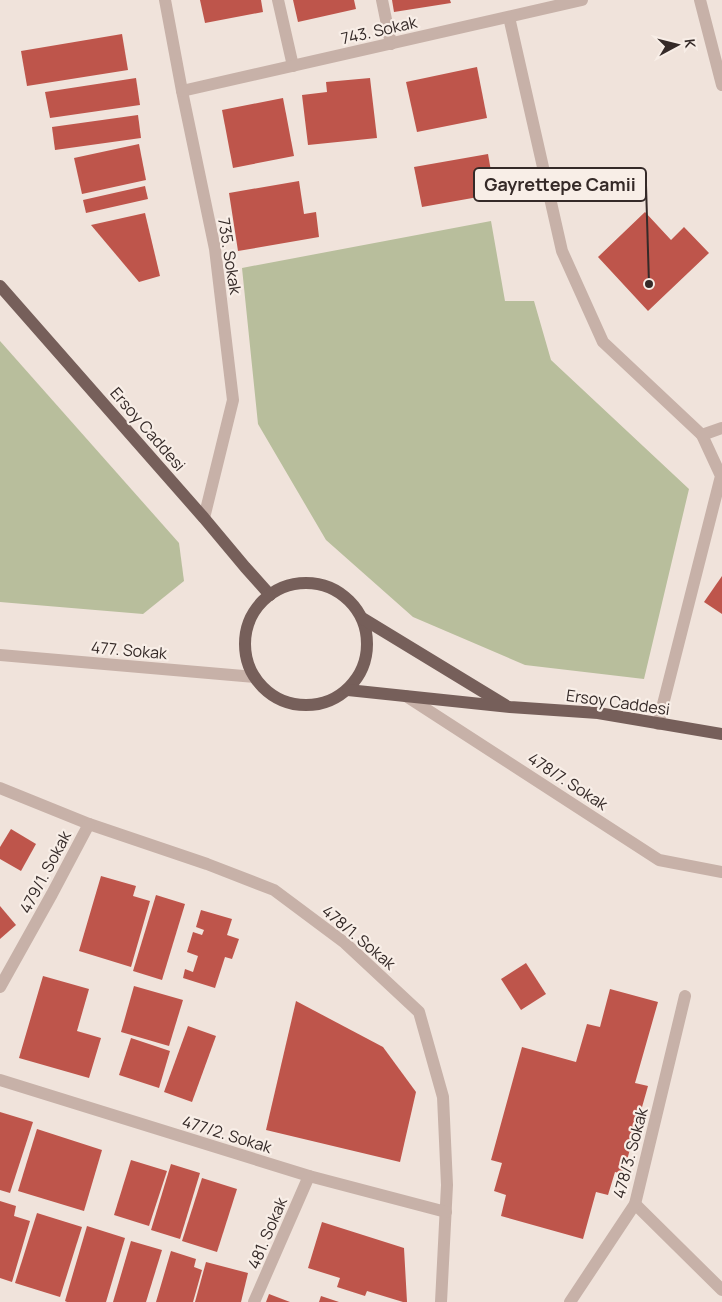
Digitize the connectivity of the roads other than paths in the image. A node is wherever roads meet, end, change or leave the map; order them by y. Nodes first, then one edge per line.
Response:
1 (165, 0) edge
2 (278, 0) edge
3 (382, 0) edge
4 (582, 0) edge
5 (700, 0) edge
6 (509, 16) junction
7 (391, 44) junction
8 (293, 66) junction
9 (722, 85) edge
10 (182, 91) junction
11 (0, 286) edge
12 (722, 428) edge
13 (702, 435) junction
14 (204, 518) junction
15 (270, 595) junction
16 (362, 618) junction
17 (0, 656) edge
18 (255, 677) junction
19 (348, 690) junction
20 (406, 696) junction
21 (510, 707) junction
22 (658, 724) junction
23 (722, 734) edge
24 (0, 788) edge
25 (89, 824) junction
26 (722, 872) edge
27 (0, 987) edge
28 (685, 996) dead end
29 (0, 1080) edge
30 (309, 1176) junction
31 (636, 1204) junction
32 (446, 1212) junction
33 (722, 1290) edge
34 (254, 1302) edge
35 (441, 1302) edge
36 (570, 1302) edge

1 - 10 street, 735. Sokak
2 - 8 street
3 - 7 street
4 - 6 street, 743. Sokak
5 - 9 street
6 - 7 street, 743. Sokak
6 - 13 street
7 - 8 street, 743. Sokak
8 - 10 street, 743. Sokak
10 - 14 street, 735. Sokak
11 - 14 main road, Ersoy Caddesi
12 - 13 street
13 - 22 street
14 - 15 main road, Ersoy Caddesi
15 - 16 main road, Ersoy Caddesi
15 - 18 main road, Ersoy Caddesi
16 - 19 main road, Ersoy Caddesi
16 - 21 main road, Ersoy Caddesi
17 - 18 street, 477. Sokak
18 - 19 main road, Ersoy Caddesi
19 - 20 main road, Ersoy Caddesi
20 - 21 main road, Ersoy Caddesi
20 - 26 street, 478/7. Sokak
21 - 22 main road, Ersoy Caddesi
22 - 23 main road, Ersoy Caddesi
24 - 25 street, 478/1. Sokak
25 - 27 street, 479/1. Sokak
25 - 32 street, 478/1. Sokak
28 - 31 street, 478/3. Sokak
29 - 30 street, 477/2. Sokak
30 - 32 street, 477/2. Sokak
30 - 34 street, 481. Sokak
31 - 33 street
31 - 36 street, 478/3. Sokak
32 - 35 street, 478/1. Sokak

